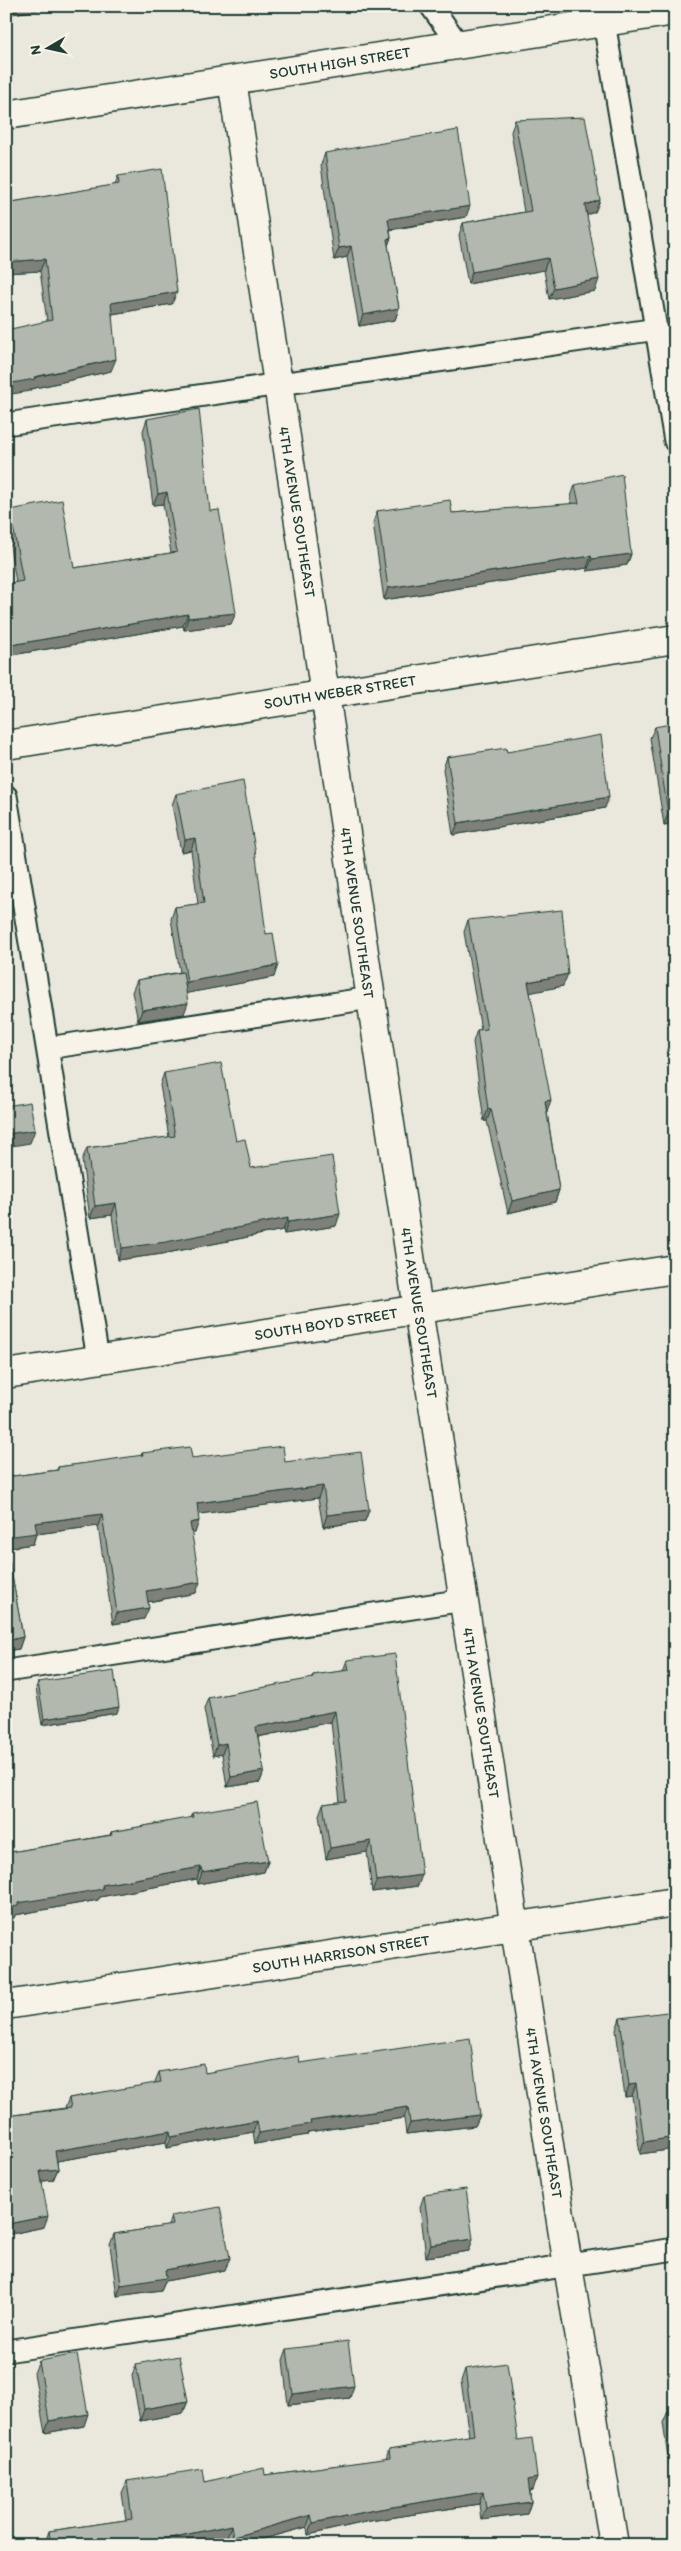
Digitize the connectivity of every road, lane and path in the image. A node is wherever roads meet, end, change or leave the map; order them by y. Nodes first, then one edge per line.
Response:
1 (431, 6) edge
2 (675, 11) edge
3 (604, 22) junction
4 (458, 44) junction
5 (232, 80) junction
6 (6, 115) edge
7 (657, 329) junction
8 (276, 386) junction
9 (6, 424) edge
10 (675, 441) edge
11 (675, 639) edge
12 (325, 694) junction
13 (6, 745) edge
14 (6, 796) edge
15 (370, 998) junction
16 (48, 1048) junction
17 (675, 1269) edge
18 (418, 1309) junction
19 (98, 1359) junction
20 (6, 1374) edge
21 (464, 1600) junction
22 (6, 1671) edge
23 (675, 1902) edge
24 (514, 1927) junction
25 (6, 2005) edge
26 (675, 2249) edge
27 (568, 2266) junction
28 (6, 2351) edge
29 (614, 2545) edge

1 - 4 lane
2 - 3 street, SOUTH HIGH STREET
3 - 4 street, SOUTH HIGH STREET
3 - 7 lane
4 - 5 street, SOUTH HIGH STREET
5 - 6 street, SOUTH HIGH STREET
5 - 8 street, 4TH AVENUE SOUTHEAST
7 - 8 lane
7 - 10 lane
8 - 9 lane
8 - 12 street, 4TH AVENUE SOUTHEAST
11 - 12 street, SOUTH WEBER STREET
12 - 13 street, SOUTH WEBER STREET
12 - 15 street, 4TH AVENUE SOUTHEAST
14 - 16 lane
15 - 16 lane
15 - 18 street, 4TH AVENUE SOUTHEAST
16 - 19 lane
17 - 18 street, SOUTH BOYD STREET
18 - 19 street, SOUTH BOYD STREET
18 - 21 street, 4TH AVENUE SOUTHEAST
19 - 20 street, SOUTH BOYD STREET
21 - 22 lane
21 - 24 street, 4TH AVENUE SOUTHEAST
23 - 24 street, SOUTH HARRISON STREET
24 - 25 street, SOUTH HARRISON STREET
24 - 27 street, 4TH AVENUE SOUTHEAST
26 - 27 lane
27 - 28 lane
27 - 29 street, 4TH AVENUE SOUTHEAST

